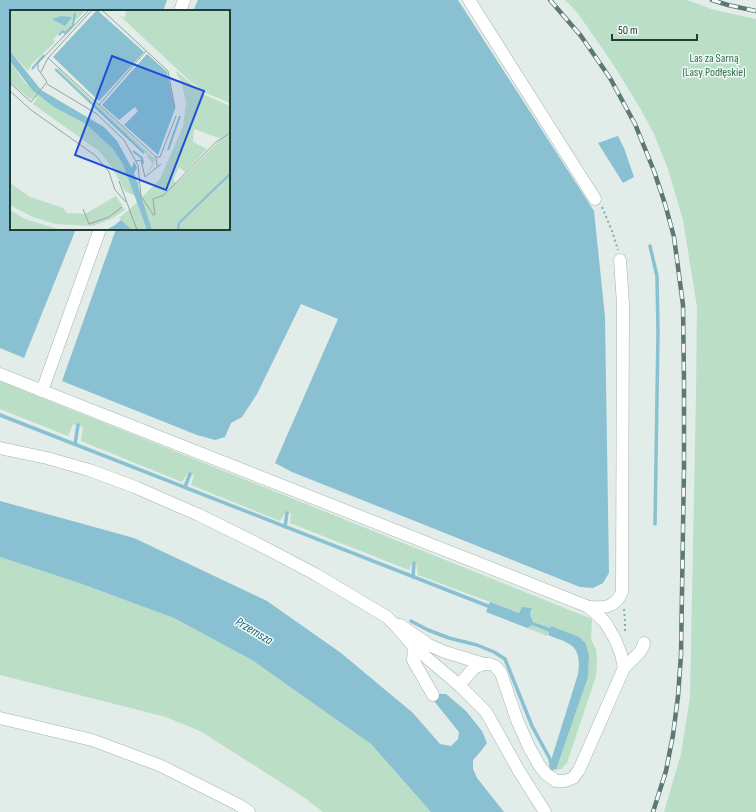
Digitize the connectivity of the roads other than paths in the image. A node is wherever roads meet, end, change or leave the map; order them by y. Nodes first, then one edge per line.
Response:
1 (184, 0) edge
2 (469, 0) edge
3 (180, 10) edge
4 (598, 203) road end
5 (100, 230) edge
6 (620, 260) road end
7 (0, 374) edge
8 (42, 391) junction
9 (0, 448) edge
10 (589, 607) junction
11 (386, 617) junction
12 (644, 643) dead end
13 (414, 647) junction
14 (484, 664) junction
15 (624, 668) junction
16 (459, 685) junction
17 (433, 695) dead end
18 (0, 718) edge
19 (249, 812) edge
20 (545, 812) edge

1 - 3 lane
2 - 4 lane
5 - 8 lane
6 - 10 lane
7 - 8 lane
8 - 10 lane
9 - 11 lane
10 - 15 lane
11 - 13 lane
11 - 14 lane
12 - 15 lane
13 - 16 lane
13 - 17 lane
14 - 15 lane
14 - 16 lane
16 - 20 lane
18 - 19 lane

